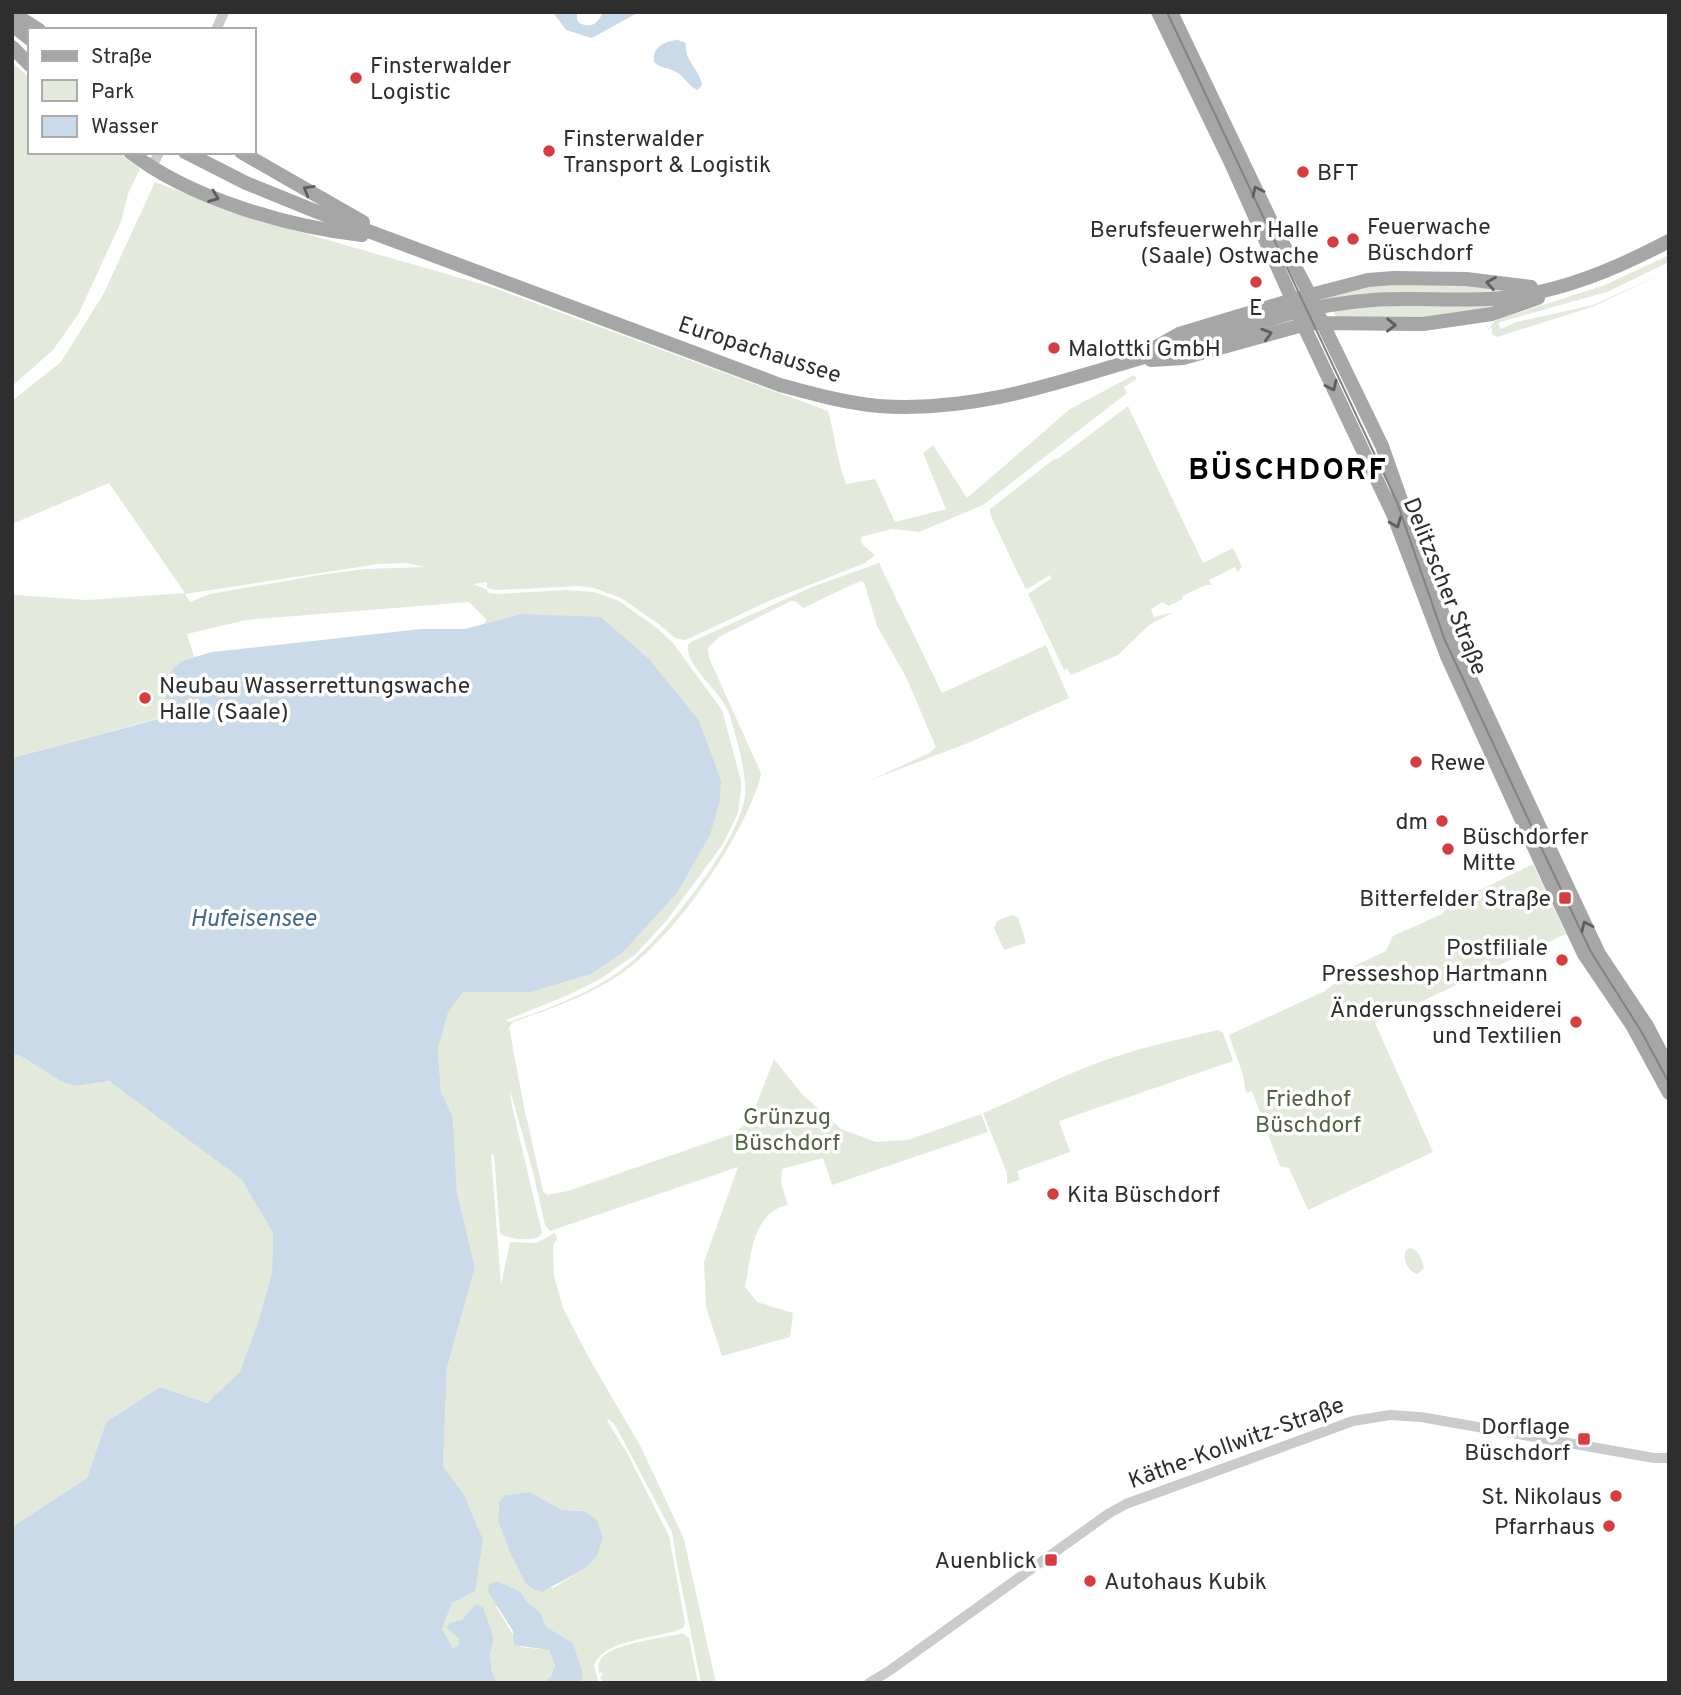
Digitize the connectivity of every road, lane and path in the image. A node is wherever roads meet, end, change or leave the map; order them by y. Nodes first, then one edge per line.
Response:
1 (224, 12) edge
2 (1158, 12) edge
3 (1171, 12) edge
4 (12, 13) edge
5 (12, 25) edge
6 (36, 28) edge
7 (217, 28) edge
8 (12, 33) edge
9 (28, 37) edge
10 (28, 45) edge
11 (12, 47) edge
12 (28, 63) edge
13 (136, 154) edge
14 (189, 154) edge
15 (245, 154) edge
16 (156, 160) edge
17 (388, 238) junction
18 (1669, 241) edge
19 (1559, 287) junction
20 (1316, 308) junction
21 (1298, 312) junction
22 (1351, 324) junction
23 (1338, 356) junction
24 (1135, 360) junction
25 (1669, 1068) edge
26 (1669, 1093) edge
27 (1669, 1458) edge
28 (869, 1683) edge

1 - 7 street
2 - 21 main road, Delitzscher Straße
20 -> 3 main road, Delitzscher Straße
4 - 6 main road
5 - 9 main road
8 - 10 main road
11 - 12 main road
13 - 16 main road
14 - 17 main road, Europachaussee
17 -> 15 main road
16 -> 17 main road
17 - 24 main road, Europachaussee
18 - 19 main road, Europachaussee
19 -> 20 main road
22 -> 19 main road
19 - 24 main road, Europachaussee
20 - 21 main road
20 - 21 main road
20 - 22 main road
20 - 23 main road, Delitzscher Straße
24 -> 21 main road
21 - 24 main road
21 -> 26 main road, Delitzscher Straße
22 - 23 main road
25 -> 23 main road, Delitzscher Straße
27 - 28 street, Käthe-Kollwitz-Straße

